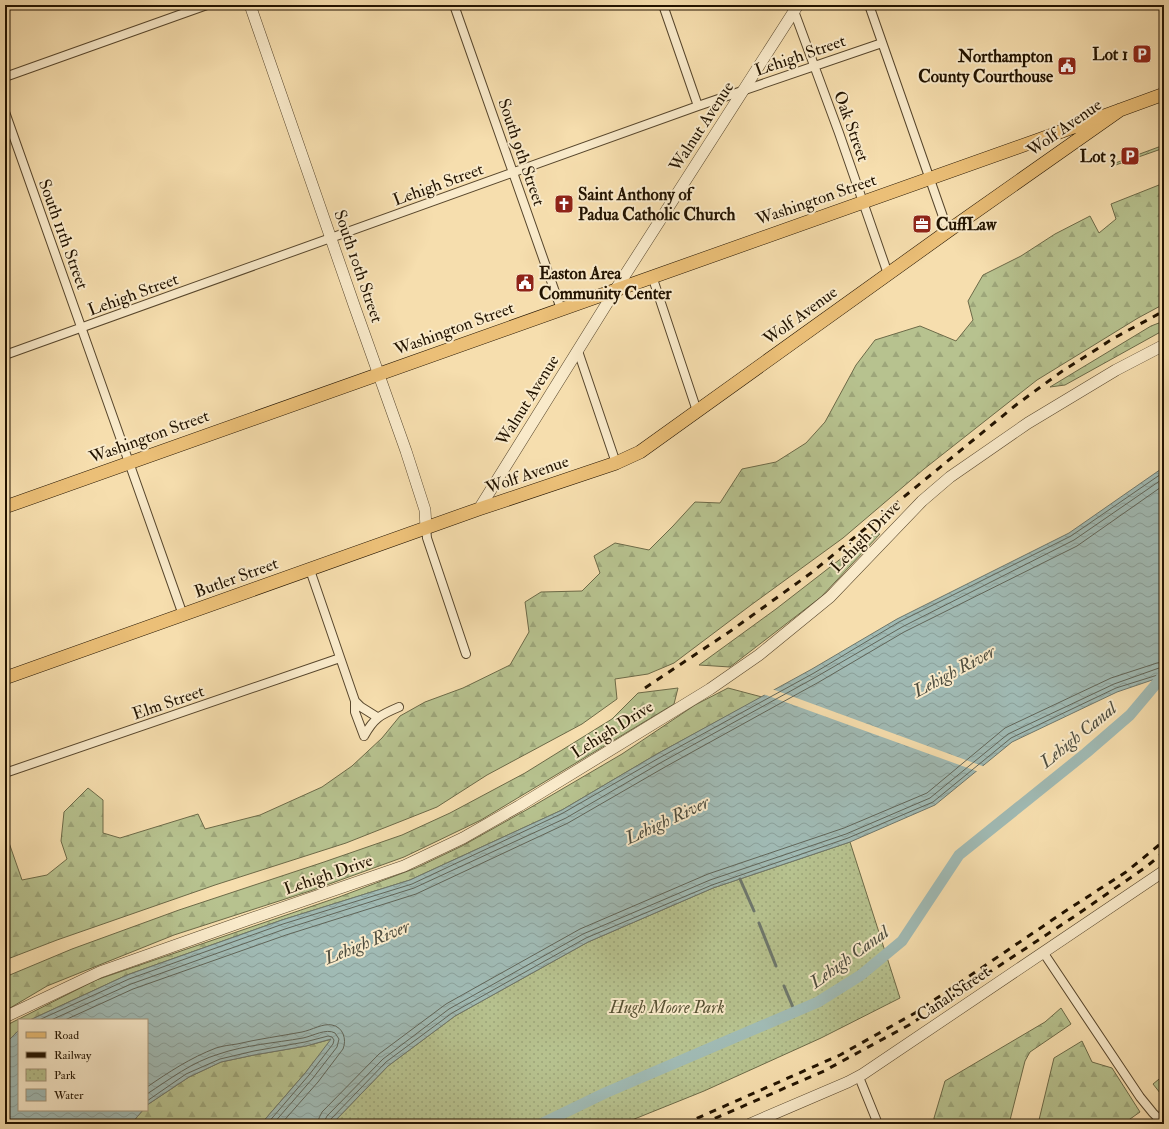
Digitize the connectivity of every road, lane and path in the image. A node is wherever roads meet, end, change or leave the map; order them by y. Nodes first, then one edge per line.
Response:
1 (207, 5) edge
2 (250, 5) edge
3 (454, 5) edge
4 (663, 5) edge
5 (869, 5) edge
6 (796, 8) edge
7 (882, 43) junction
8 (813, 66) junction
9 (5, 77) edge
10 (743, 91) junction
11 (1164, 94) edge
12 (698, 106) junction
13 (1120, 110) junction
14 (5, 112) edge
15 (1038, 140) junction
16 (1044, 163) junction
17 (514, 173) junction
18 (929, 178) junction
19 (863, 202) junction
20 (948, 231) junction
21 (331, 238) junction
22 (888, 274) junction
23 (652, 276) junction
24 (616, 289) junction
25 (561, 309) junction
26 (82, 328) junction
27 (1164, 345) edge
28 (578, 351) junction
29 (5, 355) edge
30 (379, 374) junction
31 (697, 411) junction
32 (129, 463) junction
33 (616, 463) junction
34 (5, 507) edge
35 (479, 509) junction
36 (426, 528) junction
37 (310, 570) junction
38 (183, 615) junction
39 (466, 654) dead end
40 (340, 658) junction
41 (5, 678) edge
42 (355, 701) junction
43 (399, 707) dead end
44 (377, 717) junction
45 (5, 774) edge
46 (1164, 870) edge
47 (1043, 952) junction
48 (5, 1018) edge
49 (858, 1077) junction
50 (750, 1124) edge
51 (878, 1124) edge
52 (1164, 1124) edge

1 - 9 street
2 - 21 street, South 10th Street
3 - 17 street, South 9th Street
4 - 12 street
5 - 7 street
6 - 8 street, Oak Street
6 - 10 street, Walnut Avenue
7 - 8 street, Lehigh Street
7 - 18 street
8 - 10 street, Lehigh Street
8 - 19 street, Oak Street
10 - 12 street, Lehigh Street
10 - 24 street, Walnut Avenue
11 - 13 main road, Washington Street
12 - 17 street, Lehigh Street
13 - 15 main road, Washington Street
13 - 16 main road, Wolf Avenue
14 - 26 street, South 11th Street
15 - 16 main road
15 - 18 main road, Washington Street
16 - 20 main road, Wolf Avenue
17 - 21 street, Lehigh Street
17 - 25 street, South 9th Street
18 - 19 main road, Washington Street
18 - 20 street
19 - 22 street, Oak Street
19 - 23 main road, Washington Street
20 - 22 main road, Wolf Avenue
21 - 26 street, Lehigh Street
21 - 30 street, South 10th Street
22 - 31 main road, Wolf Avenue
23 - 24 main road, Washington Street
23 - 31 street
24 - 25 main road, Washington Street
24 - 28 street, Walnut Avenue
25 - 30 main road, Washington Street
26 - 29 street, Lehigh Street
26 - 32 street, South 11th Street
27 - 48 street, Lehigh Drive
28 - 33 street
28 - 35 street, Walnut Avenue
30 - 32 main road, Washington Street
30 - 36 street, South 10th Street
31 - 33 main road, Wolf Avenue
32 - 34 main road, Washington Street
32 - 38 street, South 11th Street
33 - 35 main road, Wolf Avenue
35 - 36 main road, Butler Street
36 - 37 main road, Butler Street
36 - 39 street, South 10th Street
37 - 38 main road, Butler Street
37 - 40 street
38 - 41 main road, Butler Street
40 - 42 street
40 - 45 street, Elm Street
42 - 44 street
42 - 44 street
43 - 44 street
46 - 47 street, Canal Street
47 - 49 street, Canal Street
47 - 52 street
49 - 50 street, Canal Street
49 - 51 street

